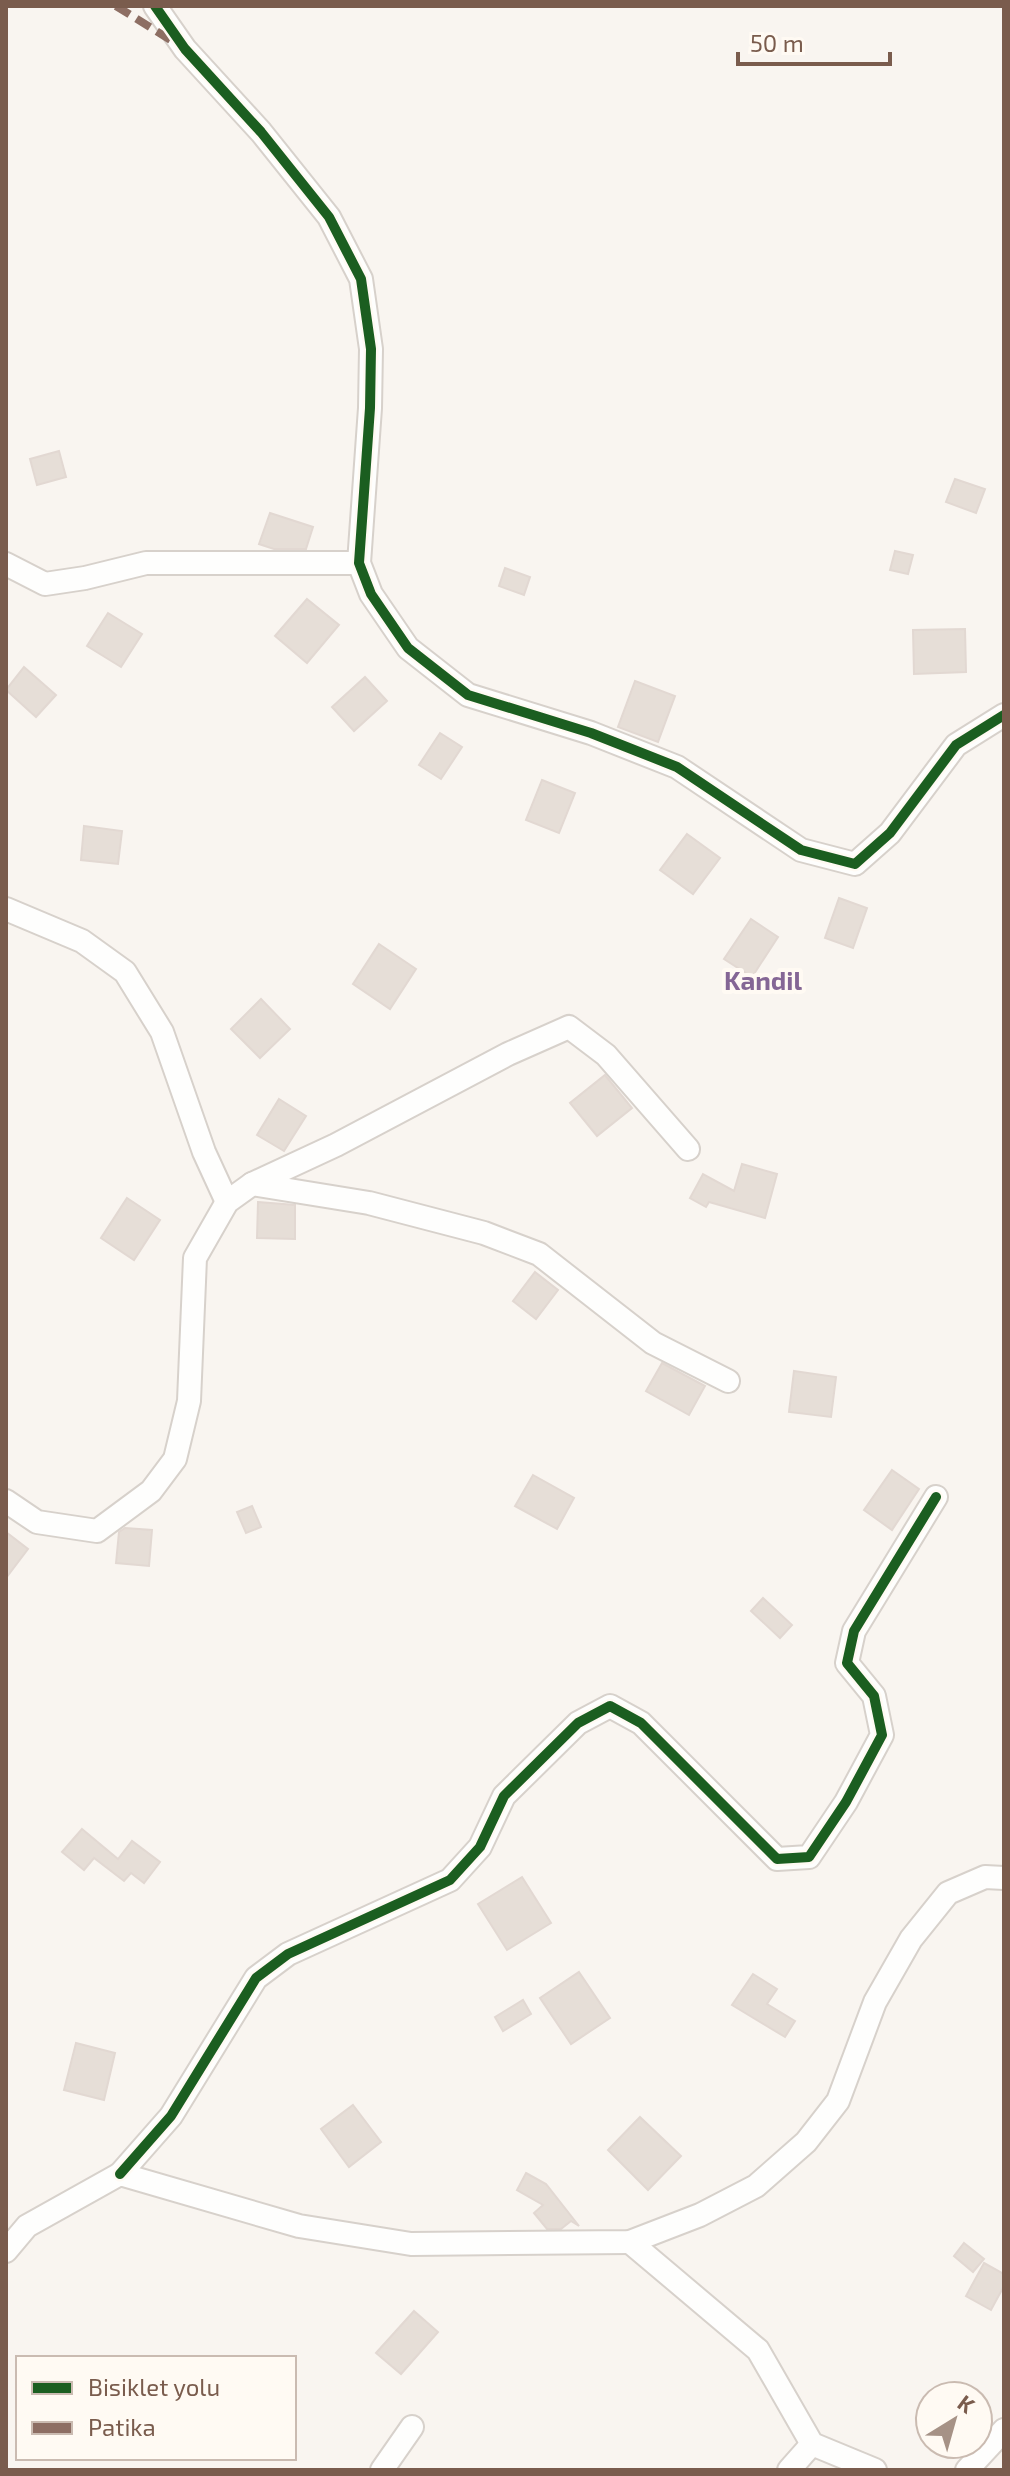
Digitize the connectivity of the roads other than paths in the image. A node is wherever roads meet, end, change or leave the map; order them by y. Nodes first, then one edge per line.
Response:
1 (155, 6) edge
2 (359, 563) junction
3 (6, 564) edge
4 (1004, 715) edge
5 (6, 909) edge
6 (688, 1149) dead end
7 (252, 1184) junction
8 (227, 1202) junction
9 (728, 1381) dead end
10 (936, 1497) dead end
11 (6, 1501) edge
12 (1004, 1878) edge
13 (120, 2174) junction
14 (630, 2242) junction
15 (6, 2251) edge
16 (412, 2427) dead end
17 (1004, 2430) edge
18 (812, 2444) junction
19 (382, 2470) edge
20 (789, 2470) edge
21 (875, 2470) edge
22 (967, 2470) edge

1 - 2 street
2 - 3 street
2 - 4 street
5 - 8 street
6 - 7 street
7 - 8 street
7 - 9 street
8 - 11 street
10 - 13 street
12 - 14 street
13 - 14 street
13 - 15 street
14 - 18 street
16 - 19 street
17 - 22 street
18 - 20 street
18 - 21 street

